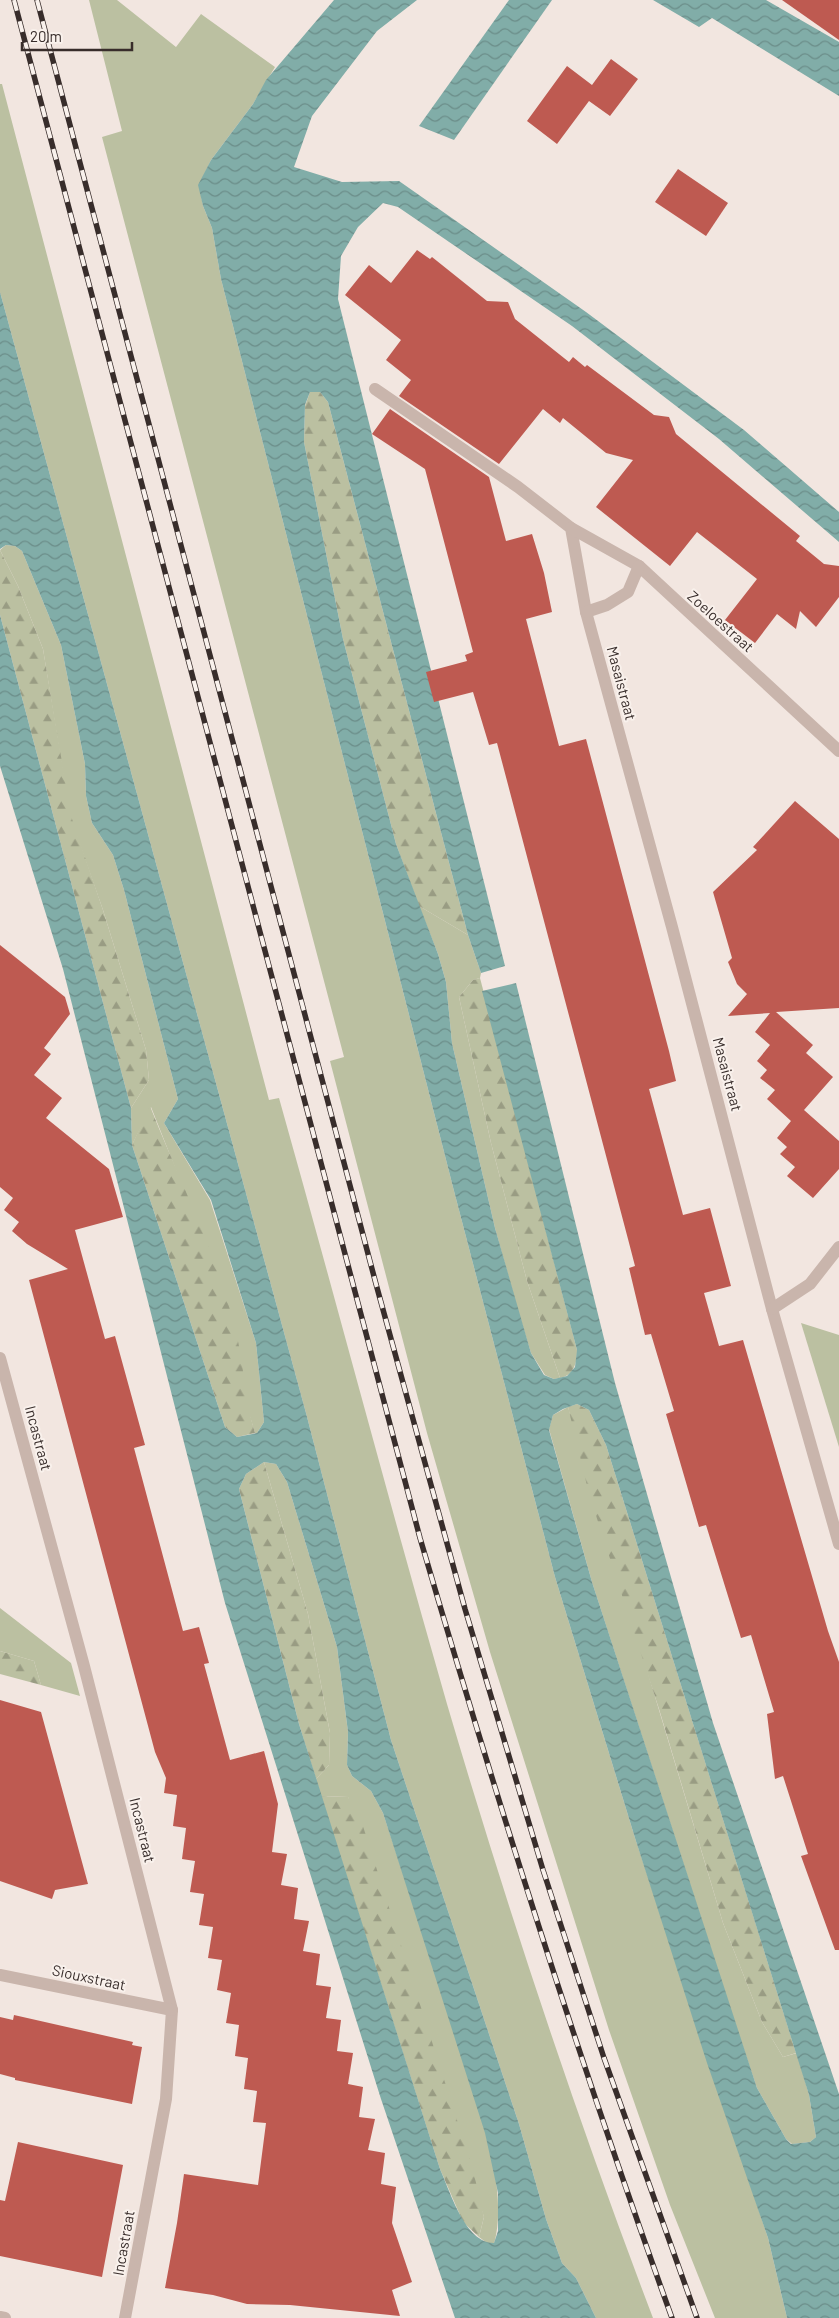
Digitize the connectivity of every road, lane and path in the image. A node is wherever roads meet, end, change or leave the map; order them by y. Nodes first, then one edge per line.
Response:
1 (375, 389) dead end
2 (571, 528) junction
3 (639, 566) junction
4 (586, 612) junction
5 (839, 751) edge
6 (839, 1248) edge
7 (772, 1309) junction
8 (0, 1358) edge
9 (839, 1544) edge
10 (0, 1975) edge
11 (172, 2010) junction
12 (0, 2317) edge
13 (5, 2318) edge
14 (126, 2318) edge

1 - 2 street
2 - 3 street, Zoeloestraat
2 - 4 street, Masaistraat
3 - 4 street
3 - 5 street, Zoeloestraat
4 - 7 street, Masaistraat
6 - 7 street
7 - 9 street, Masaistraat
8 - 11 street, Incastraat
10 - 11 street, Siouxstraat
11 - 14 street, Incastraat
12 - 13 street

